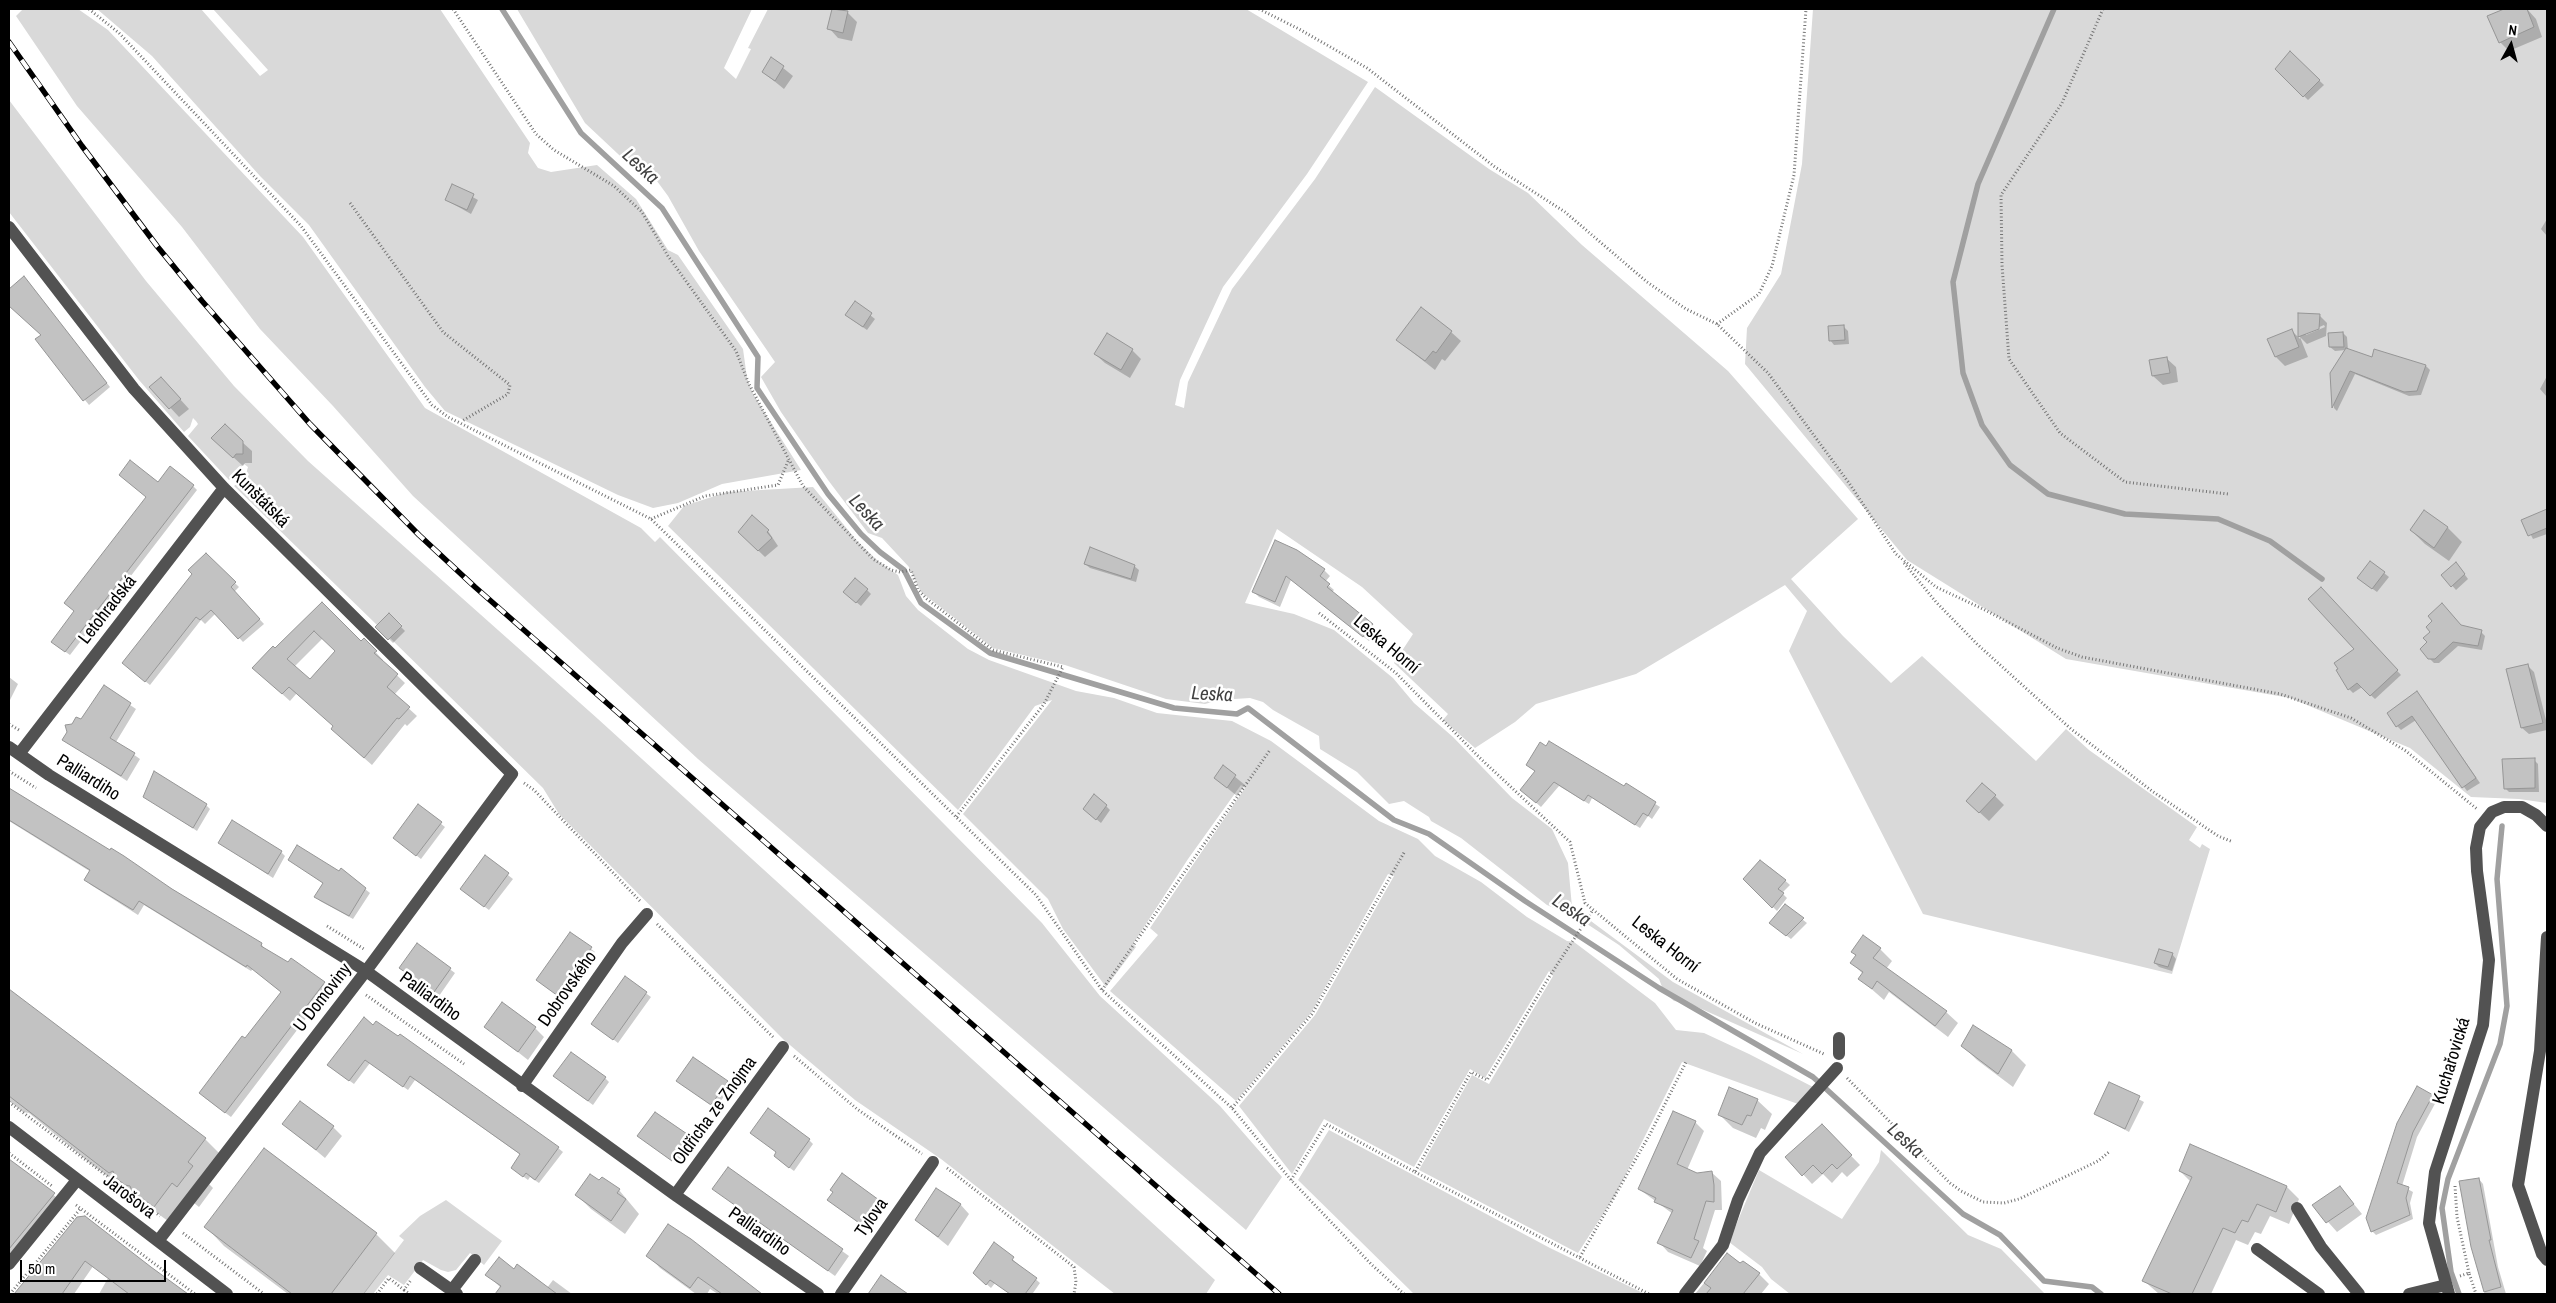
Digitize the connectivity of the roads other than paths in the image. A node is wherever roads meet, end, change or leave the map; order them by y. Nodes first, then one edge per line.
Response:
1 (9, 228) edge
2 (224, 488) junction
3 (14, 750) edge
4 (512, 774) joint
5 (2547, 826) edge
6 (647, 914) road end
7 (2547, 937) edge
8 (366, 971) junction
9 (1840, 1038) dead end
10 (783, 1047) dead end
11 (1839, 1054) dead end
12 (1833, 1072) road end
13 (522, 1086) junction
14 (9, 1127) edge
15 (932, 1162) road end
16 (77, 1180) junction
17 (675, 1195) junction
18 (2297, 1208) dead end
19 (158, 1241) junction
20 (2258, 1249) dead end
21 (475, 1260) dead end
22 (2547, 1260) edge
23 (9, 1264) edge
24 (420, 1268) road end
25 (2446, 1286) edge
26 (454, 1292) edge
27 (227, 1294) edge
28 (818, 1294) edge
29 (841, 1294) edge
30 (1685, 1294) edge
31 (2319, 1294) edge
32 (2359, 1294) edge
33 (2409, 1294) edge

1 - 2 street, Kunštátská
2 - 3 street, Letohradská
2 - 4 street, Kunštátská
3 - 8 street, Palliardiho
4 - 8 street, U Domoviny
5 - 25 street, Kuchařovická
6 - 13 street, Dobrovského
7 - 22 street
8 - 13 street, Palliardiho
8 - 19 street, U Domoviny
9 - 11 street
10 - 17 street, Oldřicha ze Znojma
12 - 30 street
13 - 17 street, Palliardiho
14 - 16 street, Jarošova
15 - 29 street, Tylova
16 - 19 street, Jarošova
16 - 23 street
17 - 28 street, Palliardiho
18 - 32 street
19 - 27 street, Jarošova
20 - 31 street
21 - 26 street
24 - 26 street
25 - 33 street

